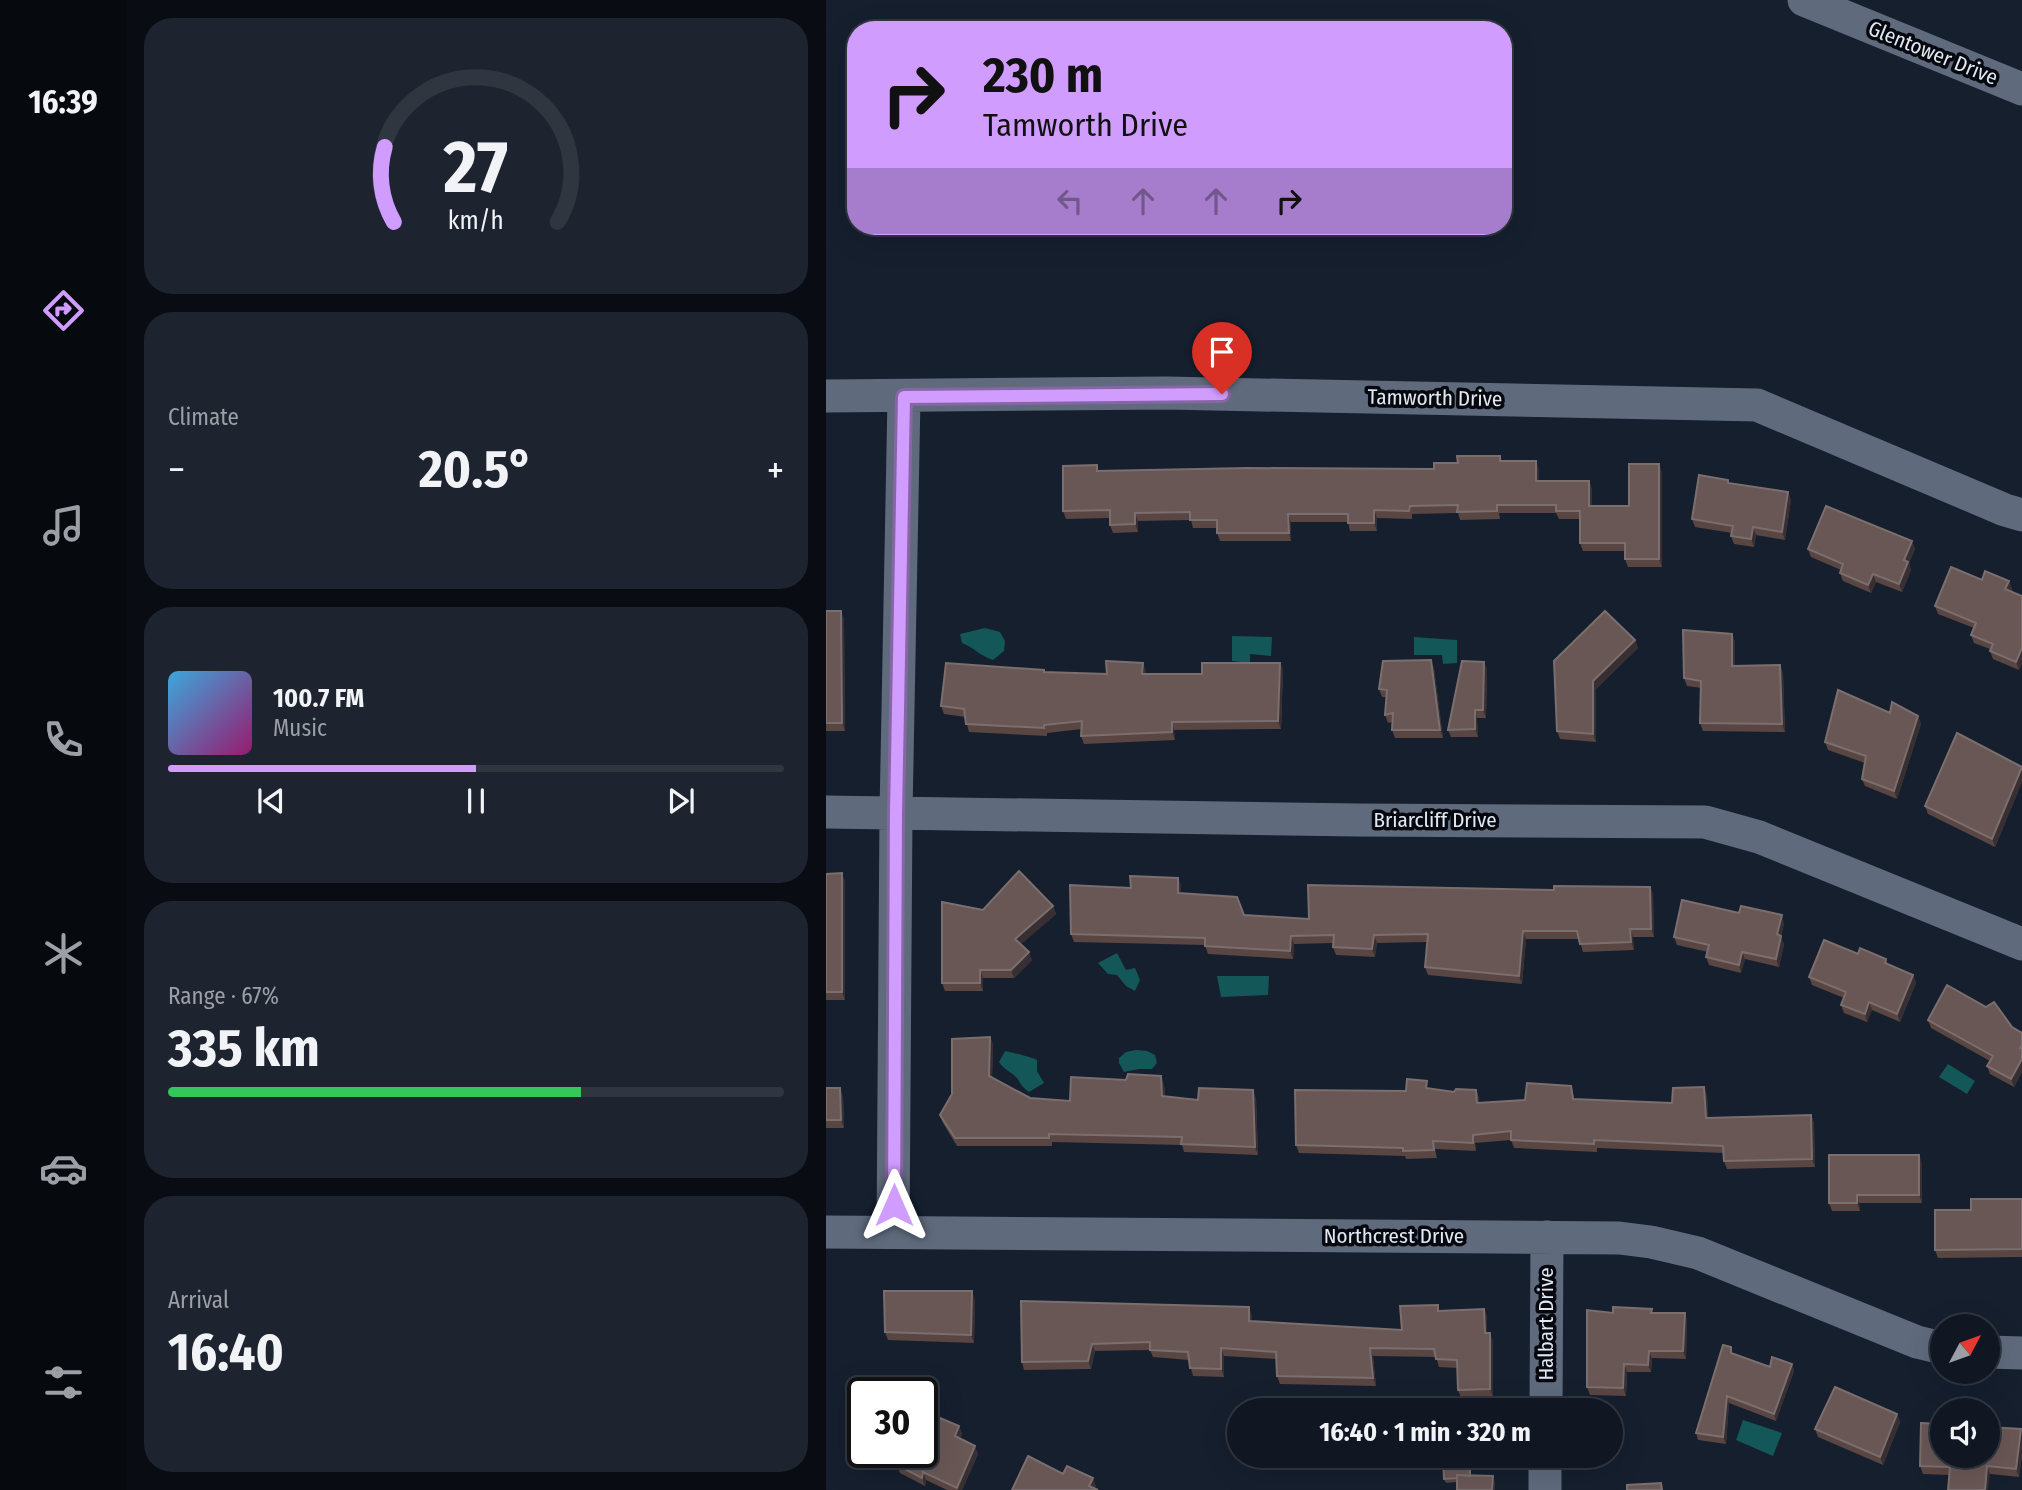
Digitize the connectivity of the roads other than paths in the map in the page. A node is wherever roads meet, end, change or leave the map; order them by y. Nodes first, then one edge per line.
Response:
1 (1804, 0) edge
2 (2022, 89) edge
3 (826, 396) edge
4 (904, 397) junction
5 (2022, 515) edge
6 (826, 812) edge
7 (896, 813) junction
8 (2022, 944) edge
9 (826, 1232) edge
10 (893, 1232) junction
11 (1546, 1237) junction
12 (1930, 1345) edge
13 (2000, 1352) edge
14 (2022, 1353) edge
15 (1546, 1398) edge
16 (1545, 1468) edge
17 (1545, 1490) edge

1 - 2 street, Glentower Drive
3 - 4 street, Tamworth Drive
4 - 5 street, Tamworth Drive
4 - 7 street
6 - 7 street, Briarcliff Drive
7 - 8 street, Briarcliff Drive
7 - 10 street
9 - 10 street, Northcrest Drive
10 - 11 street, Northcrest Drive
11 - 12 street, Northcrest Drive
11 - 15 street, Halbart Drive
13 - 14 street
16 - 17 street

